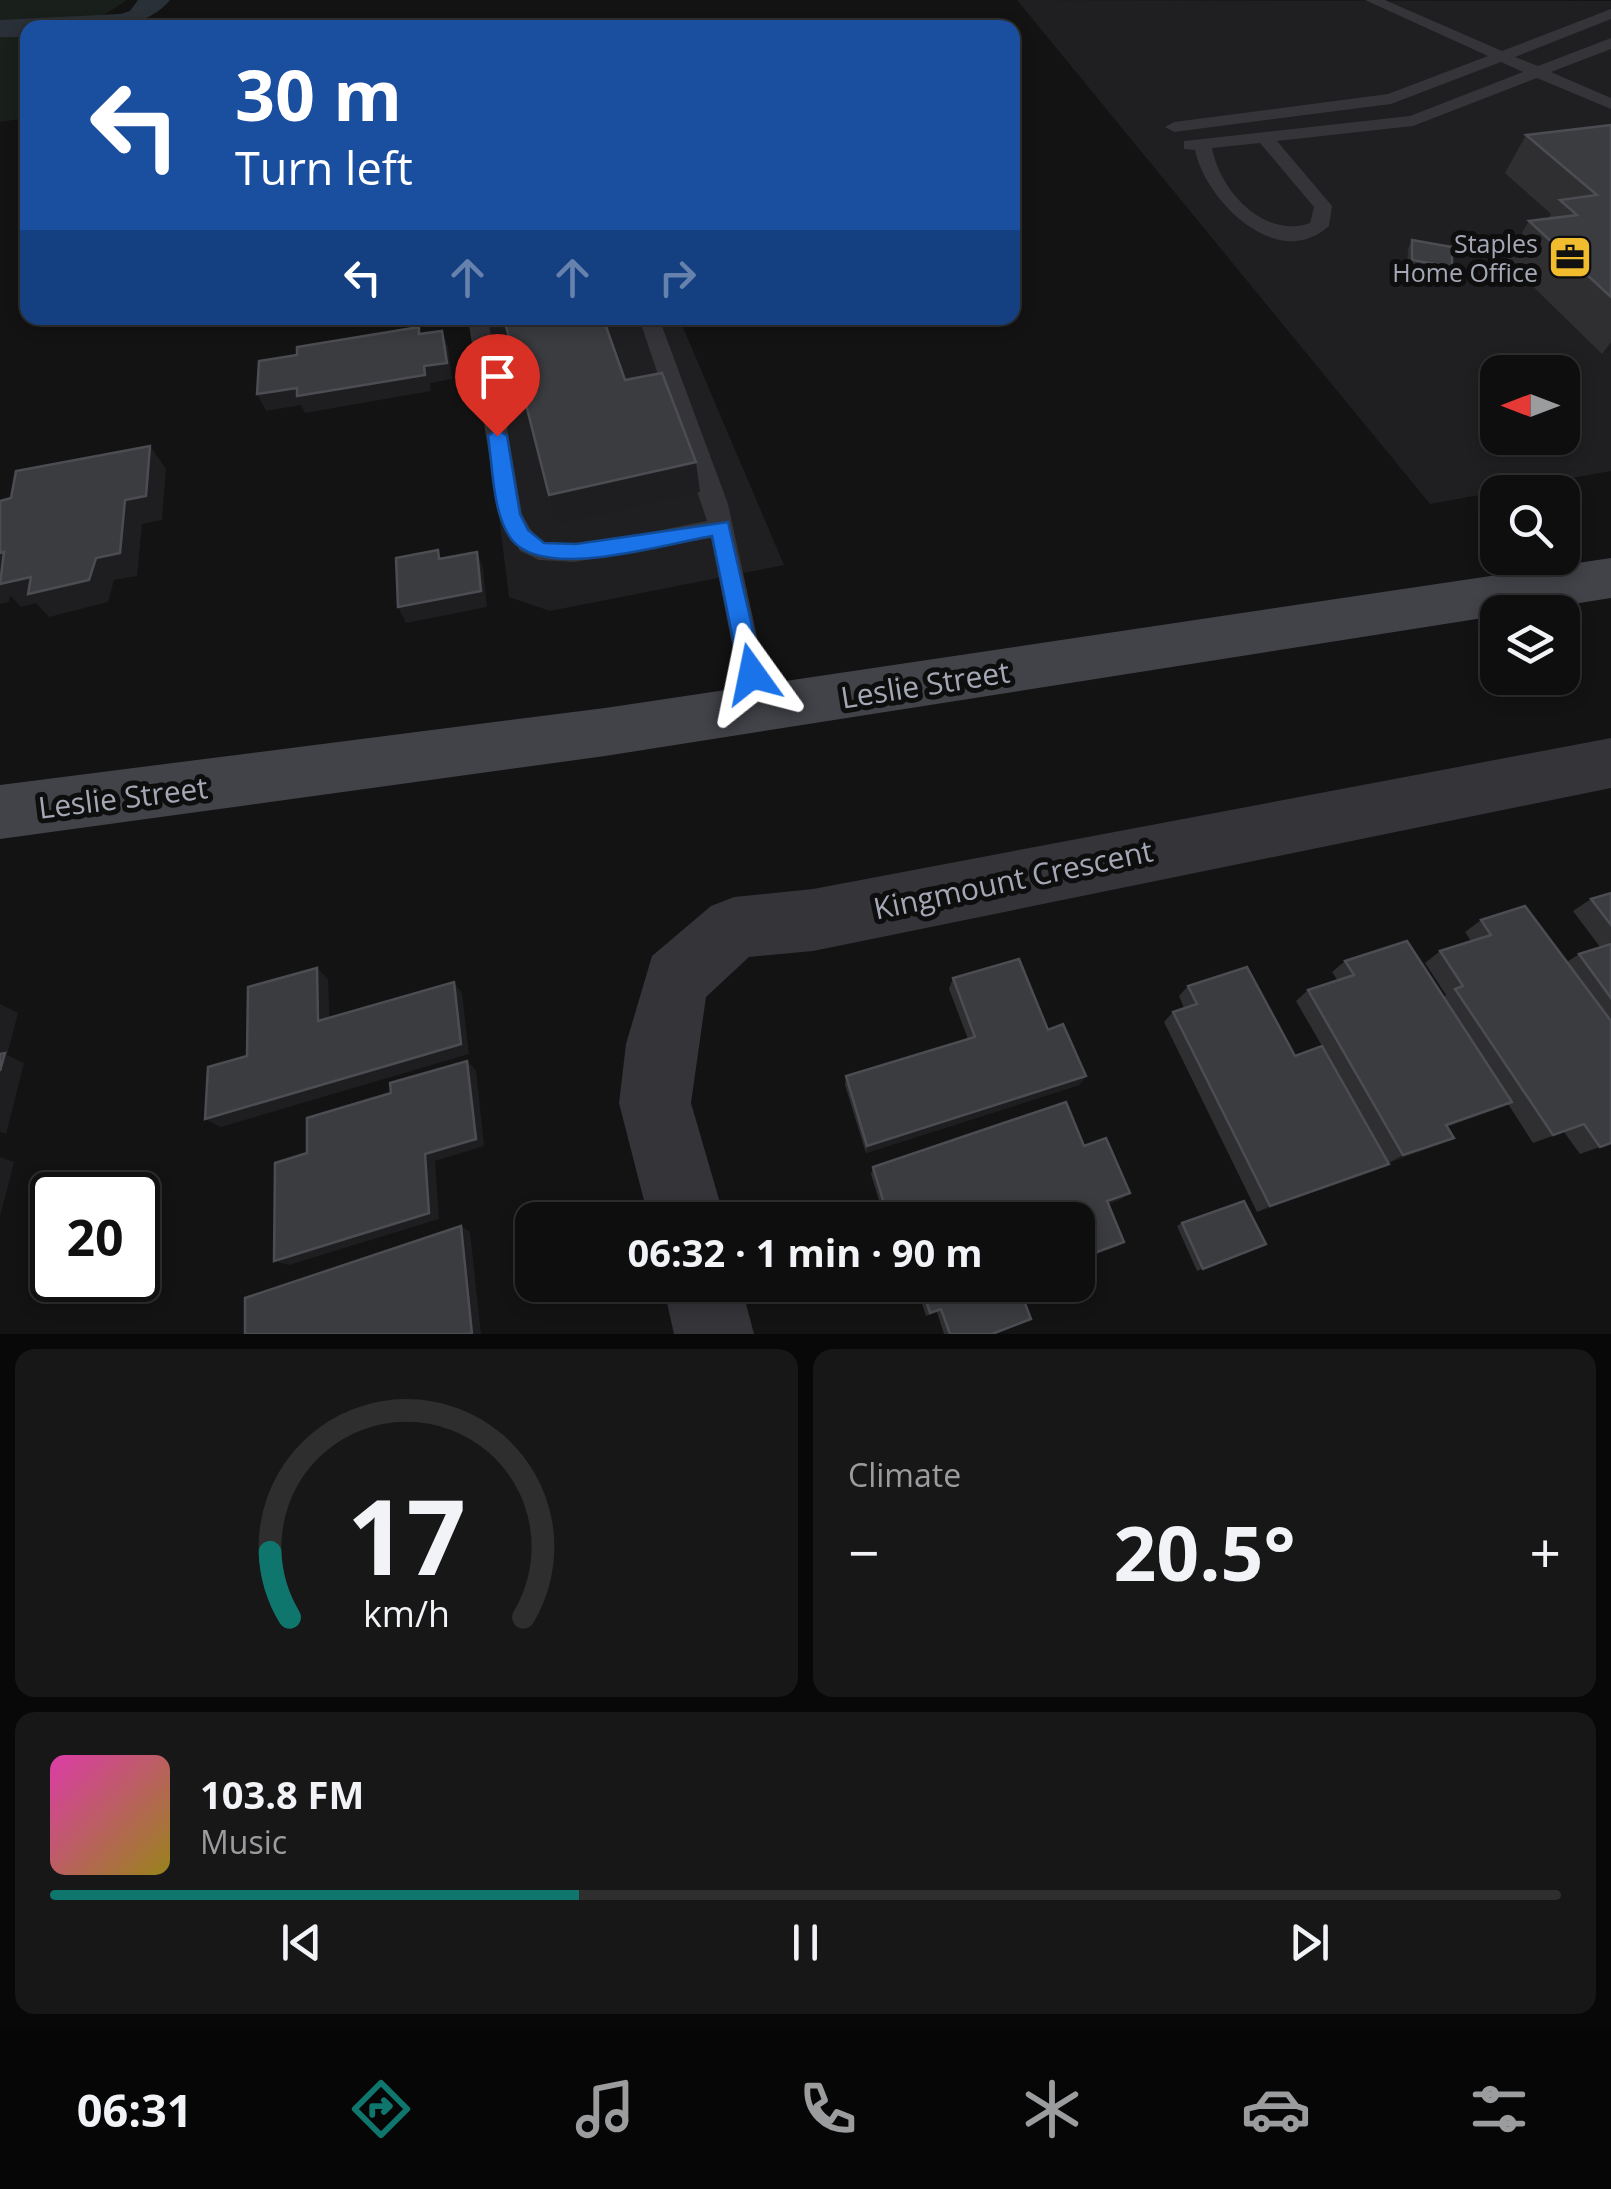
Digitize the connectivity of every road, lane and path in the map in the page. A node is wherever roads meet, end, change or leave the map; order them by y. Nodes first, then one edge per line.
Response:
1 (1372, 0) edge
2 (1611, 14) edge
3 (1611, 43) edge
4 (1496, 57) junction
5 (1536, 73) junction
6 (1610, 113) edge
7 (1174, 127) dead end
8 (1264, 138) junction
9 (479, 325) edge
10 (651, 325) edge
11 (721, 527) junction
12 (1611, 578) edge
13 (759, 710) junction
14 (1611, 763) edge
15 (0, 812) edge
16 (682, 1202) edge
17 (706, 1302) edge
18 (714, 1334) edge

1 - 4 lane
2 - 4 lane
3 - 5 lane
4 - 5 lane
4 - 7 lane
5 - 6 lane
5 - 8 lane
8 - 8 lane
9 - 11 lane
10 - 11 lane
11 - 13 lane
12 - 13 main road, Leslie Street
13 - 15 main road, Leslie Street
14 - 16 street, Kingmount Crescent
17 - 18 street

